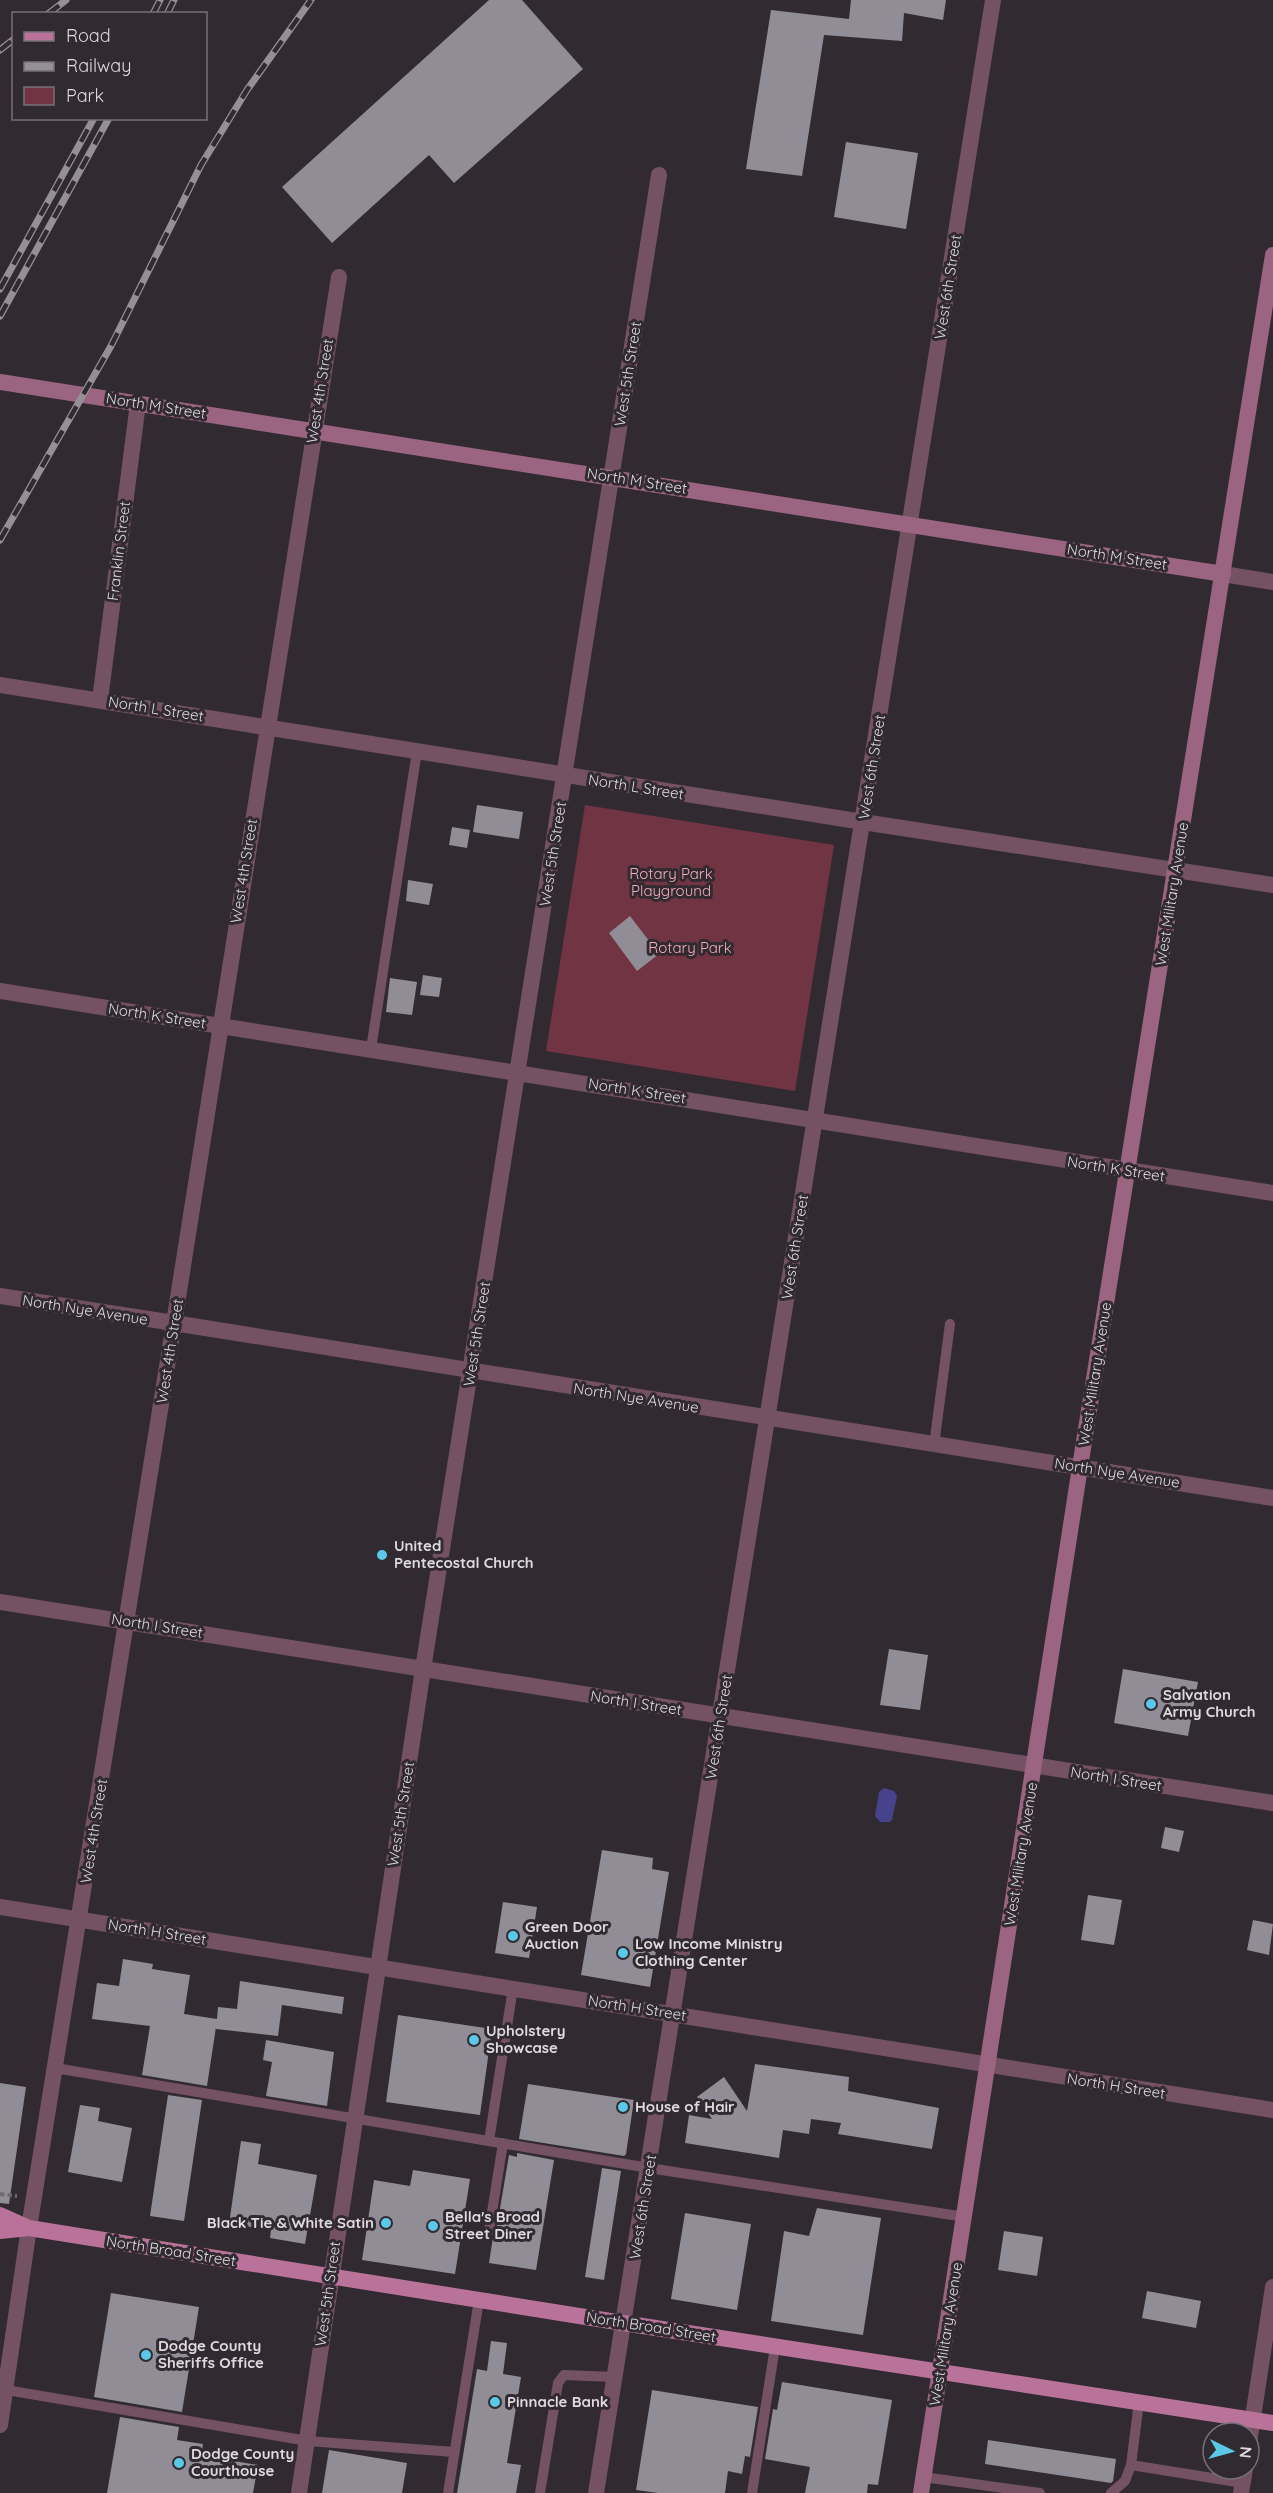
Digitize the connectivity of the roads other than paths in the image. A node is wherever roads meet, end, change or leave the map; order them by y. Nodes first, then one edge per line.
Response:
1 (993, 0) edge
2 (658, 176) dead end
3 (1273, 255) edge
4 (339, 277) dead end
5 (0, 382) edge
6 (138, 403) junction
7 (314, 431) junction
8 (612, 477) junction
9 (911, 523) junction
10 (1223, 574) junction
11 (1273, 582) edge
12 (0, 685) edge
13 (100, 700) junction
14 (267, 726) junction
15 (417, 751) junction
16 (566, 776) junction
17 (863, 822) junction
18 (1176, 869) junction
19 (1273, 885) edge
20 (0, 991) edge
21 (220, 1025) junction
22 (371, 1049) junction
23 (519, 1072) junction
24 (816, 1120) junction
25 (1127, 1171) junction
26 (1273, 1193) edge
27 (0, 1296) edge
28 (174, 1323) junction
29 (950, 1324) dead end
30 (470, 1372) junction
31 (767, 1419) junction
32 (934, 1445) junction
33 (1080, 1467) junction
34 (1273, 1498) edge
35 (0, 1602) edge
36 (128, 1622) junction
37 (423, 1669) junction
38 (720, 1717) junction
39 (1035, 1766) junction
40 (1273, 1803) edge
41 (0, 1907) edge
42 (80, 1920) junction
43 (378, 1967) junction
44 (513, 1988) junction
45 (673, 2013) junction
46 (987, 2066) junction
47 (56, 2068) junction
48 (1273, 2110) edge
49 (356, 2118) junction
50 (489, 2141) junction
51 (503, 2144) junction
52 (649, 2168) junction
53 (0, 2215) edge
54 (965, 2217) junction
55 (29, 2228) junction
56 (0, 2231) edge
57 (489, 2231) dead end
58 (330, 2276) junction
59 (1273, 2287) edge
60 (479, 2300) junction
61 (623, 2323) junction
62 (775, 2347) junction
63 (940, 2372) junction
64 (614, 2377) junction
65 (3, 2390) edge
66 (1139, 2402) junction
67 (1253, 2420) junction
68 (1273, 2423) edge
69 (0, 2425) edge
70 (308, 2440) junction
71 (454, 2452) junction
72 (1131, 2465) junction
73 (1243, 2482) edge
74 (922, 2485) edge
75 (299, 2493) edge
76 (448, 2493) edge
77 (540, 2493) edge
78 (596, 2493) edge
79 (752, 2493) edge
80 (1040, 2493) edge
81 (1111, 2493) edge

1 - 9 street, West 6th Street
2 - 8 street, West 5th Street
3 - 10 main road, West Military Avenue
4 - 7 street, West 4th Street
5 - 6 main road, North M Street
6 - 7 main road, North M Street
6 - 13 street, Franklin Street
7 - 8 main road, North M Street
7 - 14 street, West 4th Street
8 - 9 main road, North M Street
8 - 16 street, West 5th Street
9 - 10 main road, North M Street
9 - 17 street, West 6th Street
10 - 11 street, North M Street
10 - 18 main road, West Military Avenue
12 - 13 street, North L Street
13 - 14 street, North L Street
14 - 15 street, North L Street
14 - 21 street, West 4th Street
15 - 16 street, North L Street
15 - 22 lane
16 - 17 street, North L Street
16 - 23 street, West 5th Street
17 - 18 street, North L Street
17 - 24 street, West 6th Street
18 - 19 street, North L Street
18 - 25 main road, West Military Avenue
20 - 21 street, North K Street
21 - 22 street, North K Street
21 - 28 street, West 4th Street
22 - 23 street, North K Street
23 - 24 street, North K Street
23 - 30 street, West 5th Street
24 - 25 street, North K Street
24 - 31 street, West 6th Street
25 - 26 street, North K Street
25 - 33 main road, West Military Avenue
27 - 28 street, North Nye Avenue
28 - 30 street, North Nye Avenue
28 - 36 street, West 4th Street
29 - 32 lane
30 - 31 street, North Nye Avenue
30 - 37 street, West 5th Street
31 - 32 street, North Nye Avenue
31 - 38 street, West 6th Street
32 - 33 street, North Nye Avenue
33 - 34 street, North Nye Avenue
33 - 39 main road, West Military Avenue
35 - 36 street, North I Street
36 - 37 street, North I Street
36 - 42 street, West 4th Street
37 - 38 street, North I Street
37 - 43 street, West 5th Street
38 - 39 street, North I Street
38 - 45 street, West 6th Street
39 - 40 street, North I Street
39 - 46 main road, West Military Avenue
41 - 42 street, North H Street
42 - 43 street, North H Street
42 - 47 street, West 4th Street
43 - 44 street, North H Street
43 - 49 street, West 5th Street
44 - 45 street, North H Street
44 - 50 lane
45 - 46 street, North H Street
45 - 52 street, West 6th Street
46 - 48 street, North H Street
46 - 54 main road, West Military Avenue
47 - 49 lane
47 - 55 street, West 4th Street
49 - 50 lane
49 - 58 street, West 5th Street
50 - 51 lane
51 - 52 lane
51 - 57 lane
52 - 54 lane
52 - 61 street, West 6th Street
53 - 55 main road, North Broad Street
54 - 63 main road, West Military Avenue
55 - 56 main road, North Broad Street
55 - 58 main road, North Broad Street
55 - 65 street, West 4th Street
58 - 60 main road, North Broad Street
58 - 70 street, West 5th Street
59 - 67 street
60 - 61 main road, North Broad Street
60 - 71 lane
61 - 62 main road, North Broad Street
61 - 64 street, West 6th Street
62 - 63 main road, North Broad Street
62 - 79 lane
63 - 66 main road, North Broad Street
63 - 74 main road, West Military Avenue
64 - 77 lane
64 - 78 street, West 6th Street
65 - 69 street, West 4th Street
65 - 70 lane
66 - 67 main road, North Broad Street
66 - 72 lane
67 - 68 main road, North Broad Street
70 - 71 lane
70 - 75 street, West 5th Street
71 - 76 lane
72 - 73 lane
72 - 81 lane
74 - 80 lane

